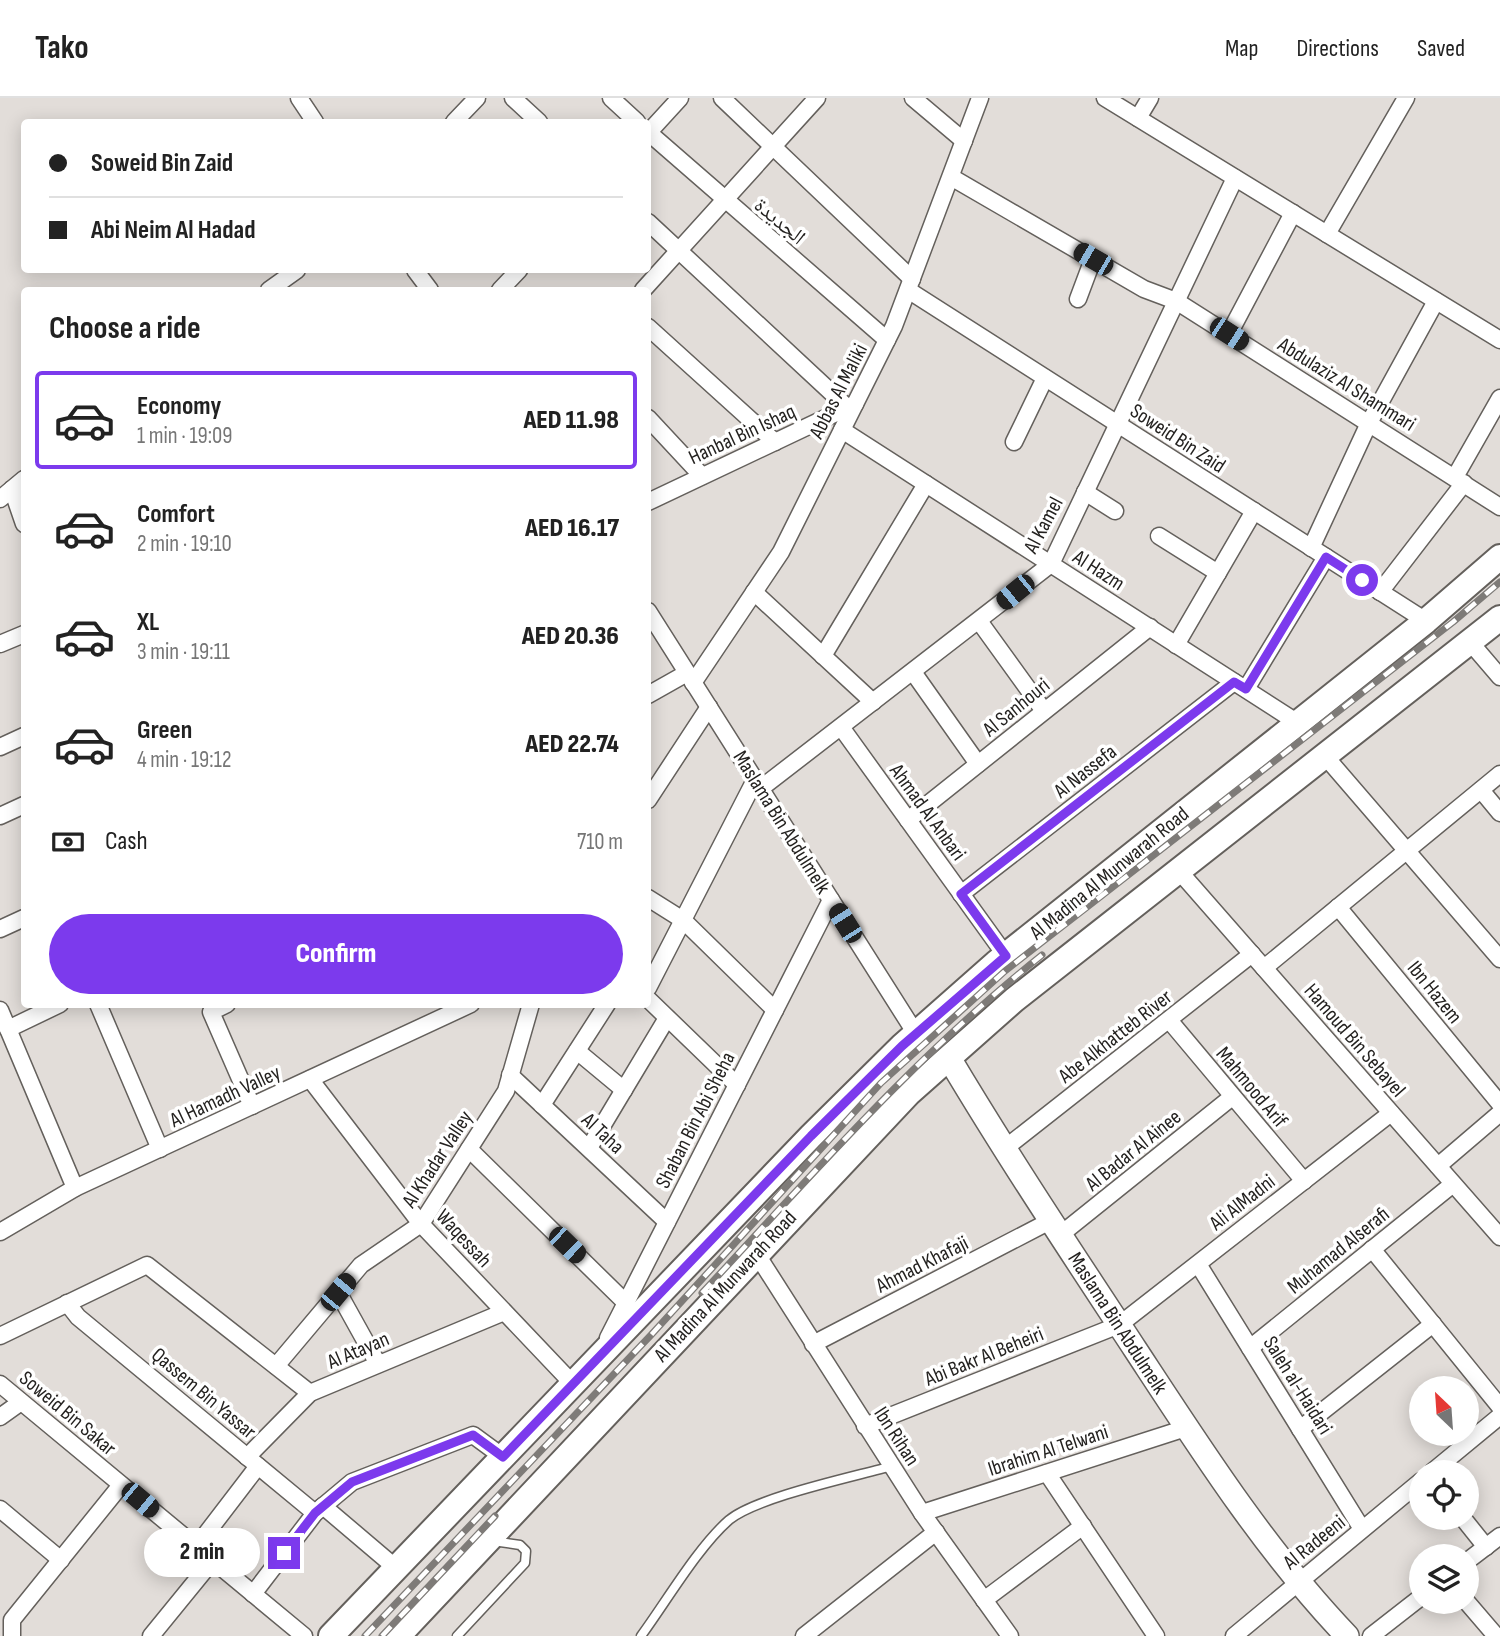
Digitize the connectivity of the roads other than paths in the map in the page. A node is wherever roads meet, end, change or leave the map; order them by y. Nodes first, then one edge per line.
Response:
1 (299, 98) edge
2 (477, 98) edge
3 (513, 98) edge
4 (611, 98) edge
5 (680, 98) edge
6 (722, 98) edge
7 (817, 98) edge
8 (913, 98) edge
9 (981, 98) edge
10 (1105, 98) edge
11 (1150, 98) edge
12 (1406, 98) edge
13 (1138, 118) junction
14 (313, 119) edge
15 (457, 119) edge
16 (536, 119) edge
17 (634, 119) edge
18 (651, 129) edge
19 (651, 135) edge
20 (964, 141) junction
21 (774, 146) junction
22 (951, 177) junction
23 (1235, 177) junction
24 (724, 201) junction
25 (1293, 213) junction
26 (651, 225) edge
27 (1327, 234) junction
28 (680, 250) junction
29 (1093, 259) junction
30 (516, 273) edge
31 (910, 284) junction
32 (503, 287) edge
33 (646, 287) edge
34 (1078, 299) dead end
35 (1176, 301) junction
36 (1436, 301) junction
37 (651, 330) edge
38 (1229, 334) junction
39 (887, 340) junction
40 (1500, 340) edge
41 (1045, 378) junction
42 (1500, 398) edge
43 (852, 406) junction
44 (651, 421) edge
45 (1369, 423) junction
46 (1117, 424) junction
47 (842, 430) junction
48 (775, 442) junction
49 (1014, 442) dead end
50 (702, 477) junction
51 (1460, 480) junction
52 (926, 484) junction
53 (12, 489) edge
54 (1085, 492) junction
55 (651, 501) edge
56 (1500, 507) edge
57 (1115, 511) dead end
58 (1254, 511) junction
59 (21, 515) edge
60 (1159, 536) dead end
61 (1319, 553) junction
62 (1500, 557) edge
63 (1051, 564) junction
64 (1218, 573) junction
65 (754, 592) junction
66 (1380, 592) junction
67 (651, 616) edge
68 (1500, 618) edge
69 (979, 621) junction
70 (1426, 621) junction
71 (1150, 627) junction
72 (21, 635) edge
73 (1470, 642) junction
74 (0, 644) edge
75 (1177, 645) junction
76 (823, 656) junction
77 (913, 672) junction
78 (1500, 677) edge
79 (690, 678) junction
80 (1240, 685) junction
81 (651, 694) edge
82 (873, 702) junction
83 (709, 707) junction
84 (1044, 711) junction
85 (1298, 723) junction
86 (841, 727) junction
87 (21, 737) edge
88 (0, 747) edge
89 (1325, 756) junction
90 (978, 764) junction
91 (1500, 774) edge
92 (758, 784) junction
93 (1481, 790) junction
94 (651, 795) edge
95 (21, 806) edge
96 (1500, 813) edge
97 (0, 816) edge
98 (908, 820) junction
99 (1408, 850) junction
100 (1179, 871) junction
101 (961, 894) junction
102 (651, 900) edge
103 (831, 900) junction
104 (1338, 907) junction
105 (21, 919) edge
106 (683, 920) junction
107 (0, 929) edge
108 (1252, 954) junction
109 (1006, 956) junction
110 (1500, 959) edge
111 (1264, 968) junction
112 (651, 982) edge
113 (651, 1002) edge
114 (52, 1008) edge
115 (100, 1008) edge
116 (220, 1008) edge
117 (462, 1008) edge
118 (530, 1008) edge
119 (604, 1008) edge
120 (0, 1010) edge
121 (775, 1010) junction
122 (667, 1018) junction
123 (1170, 1020) junction
124 (8, 1029) junction
125 (916, 1034) junction
126 (577, 1051) junction
127 (949, 1058) junction
128 (510, 1075) junction
129 (310, 1079) junction
130 (737, 1085) junction
131 (624, 1090) junction
132 (1232, 1097) junction
133 (1500, 1104) edge
134 (542, 1105) junction
135 (252, 1106) junction
136 (1391, 1113) junction
137 (1500, 1113) edge
138 (160, 1149) junction
139 (469, 1149) junction
140 (589, 1149) junction
141 (1003, 1149) junction
142 (1438, 1166) junction
143 (1304, 1181) junction
144 (1453, 1184) junction
145 (75, 1188) junction
146 (667, 1222) junction
147 (421, 1224) junction
148 (2, 1227) edge
149 (1055, 1228) junction
150 (1499, 1233) edge
151 (1372, 1249) junction
152 (756, 1253) junction
153 (1198, 1264) junction
154 (338, 1292) junction
155 (67, 1303) junction
156 (626, 1303) junction
157 (505, 1312) junction
158 (1433, 1324) junction
159 (1119, 1325) junction
160 (0, 1336) edge
161 (813, 1344) junction
162 (1250, 1348) junction
163 (597, 1359) junction
164 (377, 1364) junction
165 (276, 1366) junction
166 (0, 1384) edge
167 (573, 1384) junction
168 (310, 1394) junction
169 (21, 1402) junction
170 (1500, 1407) edge
171 (1500, 1416) edge
172 (0, 1417) edge
173 (865, 1426) junction
174 (1186, 1428) junction
175 (1300, 1429) junction
176 (503, 1457) junction
177 (1447, 1460) edge
178 (253, 1461) junction
179 (891, 1466) junction
180 (1047, 1473) junction
181 (121, 1485) junction
182 (1409, 1491) edge
183 (0, 1509) edge
184 (319, 1510) junction
185 (922, 1513) junction
186 (1083, 1526) junction
187 (1362, 1529) junction
188 (1472, 1530) edge
189 (936, 1532) junction
190 (1500, 1536) edge
191 (488, 1540) junction
192 (196, 1547) junction
193 (1486, 1547) junction
194 (1479, 1552) edge
195 (61, 1560) junction
196 (213, 1560) junction
197 (396, 1569) junction
198 (1298, 1581) junction
199 (253, 1594) junction
200 (984, 1600) junction
201 (1409, 1606) edge
202 (1477, 1614) edge
203 (286, 1631) edge
204 (12, 1636) edge
205 (151, 1636) edge
206 (304, 1636) edge
207 (331, 1636) edge
208 (398, 1636) edge
209 (457, 1636) edge
210 (641, 1636) edge
211 (804, 1636) edge
212 (1010, 1636) edge
213 (1156, 1636) edge
214 (1234, 1636) edge
215 (1332, 1636) edge
216 (1346, 1636) edge
217 (1371, 1636) edge
218 (1496, 1636) edge

1 - 14 street
2 - 15 street
3 - 16 street
4 - 17 street
5 - 18 street
6 - 21 street, Soweid Bin Zaid
7 - 21 street
8 - 20 street
9 - 20 street, Abbas Al Maliki
10 - 13 street
11 - 13 street
12 - 27 street
13 - 23 street
19 - 24 street, الجديدة
20 - 22 street, Abbas Al Maliki
21 - 24 street
21 - 31 street, Soweid Bin Zaid
22 - 29 street, Abdulaziz Al Shammari
22 - 31 street, Abbas Al Maliki
23 - 25 street
23 - 35 street, Al Kamel
24 - 28 street
24 - 39 street, الجديدة
25 - 27 street
25 - 38 street
26 - 28 street
27 - 36 street
28 - 33 street
28 - 43 street
29 - 34 street
29 - 35 street, Abdulaziz Al Shammari
30 - 32 street
31 - 39 street, Abbas Al Maliki
31 - 41 street, Soweid Bin Zaid
35 - 38 street, Abdulaziz Al Shammari
35 - 46 street, Al Kamel
36 - 40 street
36 - 45 street, Al Nassefa
37 - 48 street
38 - 45 street, Abdulaziz Al Shammari
39 - 43 street, Abbas Al Maliki
41 - 46 street, Soweid Bin Zaid
41 - 49 street
42 - 51 street
43 - 47 street, Abbas Al Maliki
43 - 48 street, Hanbal Bin Ishaq
44 - 50 street
45 - 51 street, Abdulaziz Al Shammari
45 - 61 street, Al Nassefa
46 - 54 street, Al Kamel
46 - 58 street, Soweid Bin Zaid
47 - 52 street, Al Hazm
47 - 65 street, Abbas Al Maliki
48 - 50 street, Hanbal Bin Ishaq
50 - 55 street, Hanbal Bin Ishaq
51 - 56 street, Abdulaziz Al Shammari
51 - 66 street
52 - 63 street, Al Hazm
52 - 76 street
53 - 59 street
54 - 57 street
54 - 63 street, Al Kamel
58 - 61 street, Soweid Bin Zaid
58 - 64 street
60 - 64 street
61 - 66 street, Soweid Bin Zaid
61 - 80 street, Al Nassefa
62 - 70 main road, Al Madina Al Munwarah Road
63 - 69 street, Al Kamel
63 - 71 street, Al Hazm
64 - 75 street
65 - 76 street
65 - 79 street, Abbas Al Maliki
66 - 70 street, Soweid Bin Zaid
67 - 79 street, Maslama Bin Abdulmelk
68 - 73 main road, Al Madina Al Munwarah Road
69 - 77 street, Al Kamel
69 - 84 street
70 - 85 main road, Al Madina Al Munwarah Road
71 - 75 street, Al Hazm
71 - 84 street, Al Sanhouri
72 - 74 street
73 - 78 street
73 - 89 main road, Al Madina Al Munwarah Road
75 - 80 street, Al Hazm
76 - 82 street
77 - 82 street, Al Kamel
77 - 90 street
79 - 81 street
79 - 83 street, Maslama Bin Abdulmelk
80 - 85 street, Al Hazm
80 - 101 street, Al Nassefa
82 - 86 street, Al Kamel
83 - 92 street, Maslama Bin Abdulmelk
83 - 94 street
84 - 90 street, Al Sanhouri
85 - 109 main road, Al Madina Al Munwarah Road
86 - 92 street, Al Kamel
86 - 98 street, Ahmad Al Anbari
87 - 88 street
89 - 99 street
89 - 100 main road, Al Madina Al Munwarah Road
90 - 98 street, Al Sanhouri
91 - 93 street
92 - 103 street, Maslama Bin Abdulmelk
92 - 106 street, Al Kamel
93 - 96 street
93 - 99 street
95 - 97 street
98 - 101 street, Ahmad Al Anbari
99 - 104 street
99 - 110 street
100 - 108 street, Hamoud Bin Sebayel
100 - 127 main road, Al Madina Al Munwarah Road
101 - 109 street, Ahmad Al Anbari
102 - 106 street
103 - 121 street, Shaban Bin Abi Sheha
103 - 125 street, Maslama Bin Abdulmelk
104 - 111 street
104 - 133 street, Ibn Hazem
105 - 107 street
106 - 112 street, Al Kamel
106 - 121 street
108 - 111 street, Hamoud Bin Sebayel
108 - 123 street, Abe Alkhatteb River
109 - 125 main road, Al Madina Al Munwarah Road
111 - 136 street, Hamoud Bin Sebayel
113 - 122 street
114 - 124 street
115 - 138 street
116 - 135 street
117 - 129 street, Al Hamadh Valley
118 - 128 street, Al Khadar Valley
119 - 126 street
120 - 124 street
121 - 130 street, Shaban Bin Abi Sheha
122 - 130 street
122 - 131 street
123 - 132 street, Mahmood Arif
123 - 141 street, Abe Alkhatteb River
124 - 145 street
125 - 163 main road, Al Madina Al Munwarah Road
126 - 131 street
126 - 134 street
127 - 141 main road, Maslama Bin Abdulmelk
127 - 152 main road, Al Madina Al Munwarah Road
128 - 134 street, Al Taha
128 - 139 street, Al Khadar Valley
129 - 135 street, Al Hamadh Valley
129 - 147 street, Waqessah
130 - 146 street, Shaban Bin Abi Sheha
131 - 140 street
132 - 143 street, Mahmood Arif
132 - 149 street, Al Badar Al Ainee
134 - 140 street, Al Taha
135 - 138 street, Al Hamadh Valley
136 - 142 street, Hamoud Bin Sebayel
136 - 143 street, Ali AlMadni
137 - 142 street
138 - 145 street, Al Hamadh Valley
139 - 147 street, Al Khadar Valley
139 - 156 street
140 - 146 street, Al Taha
141 - 149 main road, Maslama Bin Abdulmelk
142 - 144 street, Hamoud Bin Sebayel
143 - 153 street, Ali AlMadni
144 - 150 street, Hamoud Bin Sebayel
144 - 151 street, Muhamad Alserafi
145 - 148 street, Al Hamadh Valley
146 - 156 street, Shaban Bin Abi Sheha
147 - 154 street, Al Khadar Valley
147 - 157 street, Waqessah
149 - 159 main road, Maslama Bin Abdulmelk
149 - 161 street, Ahmad Khafaji
151 - 158 street
151 - 162 street, Muhamad Alserafi
152 - 161 street, Ibn Rihan
152 - 191 main road, Al Madina Al Munwarah Road
153 - 159 street, Ali AlMadni
153 - 162 street, Saleh al-Haidari
154 - 164 street
154 - 165 street, Al Khadar Valley
155 - 160 street
155 - 165 street
155 - 178 street, Qassem Bin Yassar
156 - 163 street, Shaban Bin Abi Sheha
157 - 164 street, Al Atayan
157 - 167 street, Waqessah
158 - 170 street
158 - 175 street
159 - 173 street, Abi Bakr Al Beheiri
159 - 174 main road, Maslama Bin Abdulmelk
161 - 173 street, Ibn Rihan
162 - 175 street, Saleh al-Haidari
163 - 167 main road, Al Madina Al Munwarah Road
164 - 168 street, Al Atayan
165 - 168 street
166 - 169 street, Soweid Bin Sakar
167 - 176 main road, Al Madina Al Munwarah Road
168 - 178 street, Al Atayan
169 - 172 street
169 - 181 street, Soweid Bin Sakar
171 - 177 street
173 - 179 street, Ibn Rihan
174 - 180 street, Ibrahim Al Telwani
174 - 198 main road, Maslama Bin Abdulmelk
175 - 187 street, Saleh al-Haidari
176 - 184 street
176 - 197 main road, Al Madina Al Munwarah Road
178 - 184 street, Qassem Bin Yassar
178 - 192 street, Al Atayan
179 - 185 street, Ibn Rihan
179 - 210 lane
180 - 185 street, Ibrahim Al Telwani
180 - 186 street
181 - 192 street, Soweid Bin Sakar
181 - 195 street
182 - 187 street, Al Radeeni
183 - 195 street
184 - 197 street, Qassem Bin Yassar
184 - 199 street
185 - 189 street, Ibn Rihan
186 - 200 street
186 - 213 street
187 - 198 street, Al Radeeni
188 - 193 street
189 - 200 street, Ibn Rihan
189 - 211 street
190 - 193 street
191 - 208 main road, Al Madina Al Munwarah Road
191 - 209 lane
192 - 196 street, Soweid Bin Sakar
193 - 194 street
195 - 204 street
196 - 199 street, Soweid Bin Sakar
196 - 205 street
197 - 207 main road, Al Madina Al Munwarah Road
198 - 214 street, Al Radeeni
198 - 215 main road, Maslama Bin Abdulmelk
198 - 216 main road, Maslama Bin Abdulmelk
199 - 203 street, Soweid Bin Sakar
200 - 212 street, Ibn Rihan
201 - 217 street
202 - 218 street
203 - 206 street, Soweid Bin Sakar

